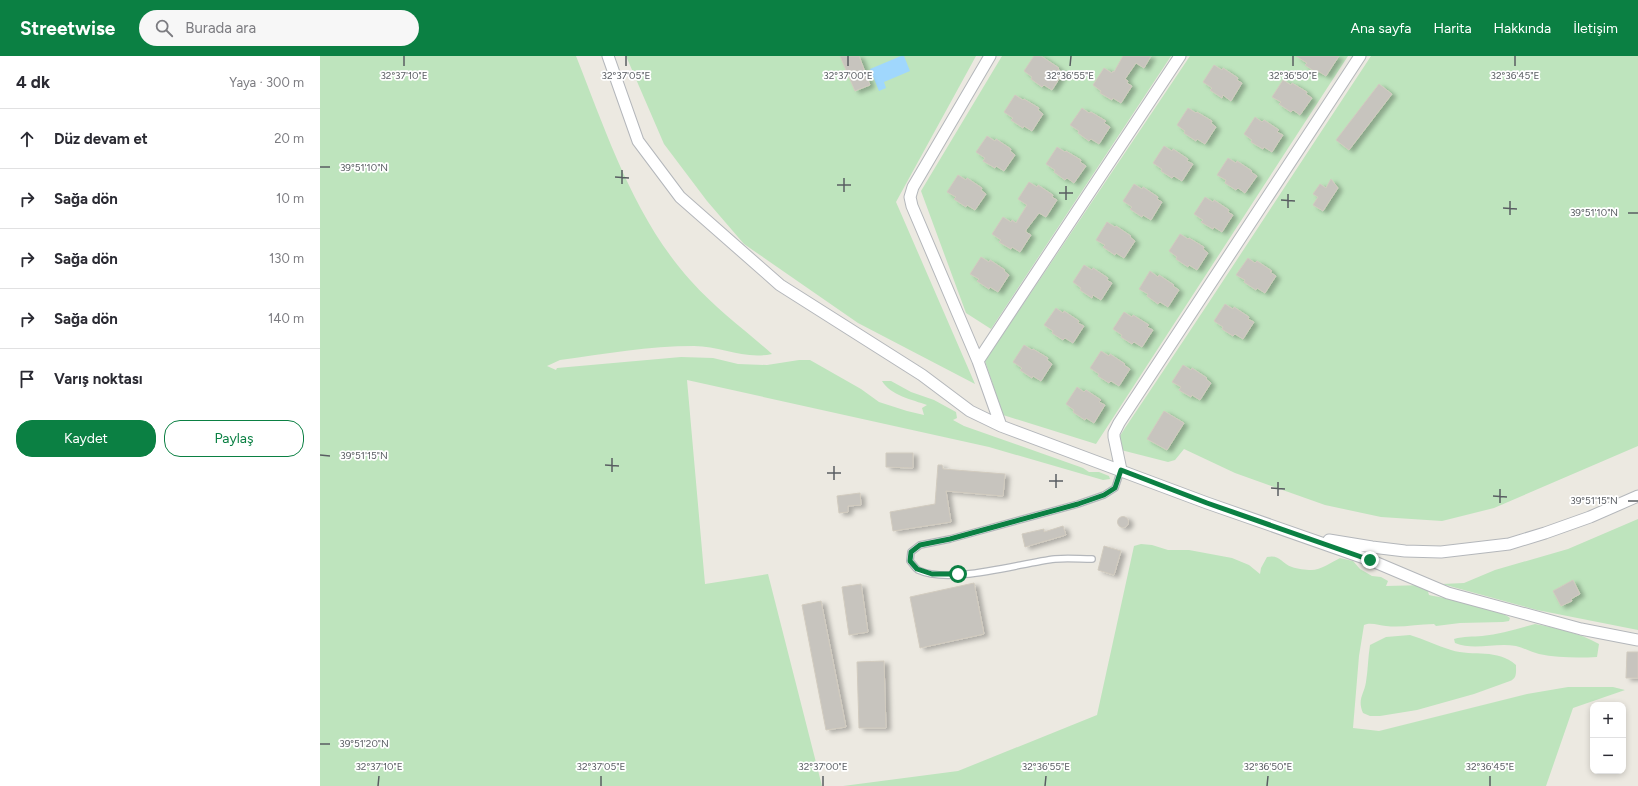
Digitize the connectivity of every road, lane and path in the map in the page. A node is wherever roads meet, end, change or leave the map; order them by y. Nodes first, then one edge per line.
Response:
1 (608, 56) edge
2 (990, 56) edge
3 (1180, 56) edge
4 (1360, 56) edge
5 (978, 361) junction
6 (1001, 426) junction
7 (1121, 470) junction
8 (1638, 496) edge
9 (1286, 530) junction
10 (1092, 559) dead end
11 (1638, 640) edge

1 - 6 street
2 - 5 street
3 - 5 street
4 - 7 street
5 - 6 street
6 - 7 street
7 - 9 street
7 - 10 lane
8 - 9 street
9 - 11 street

